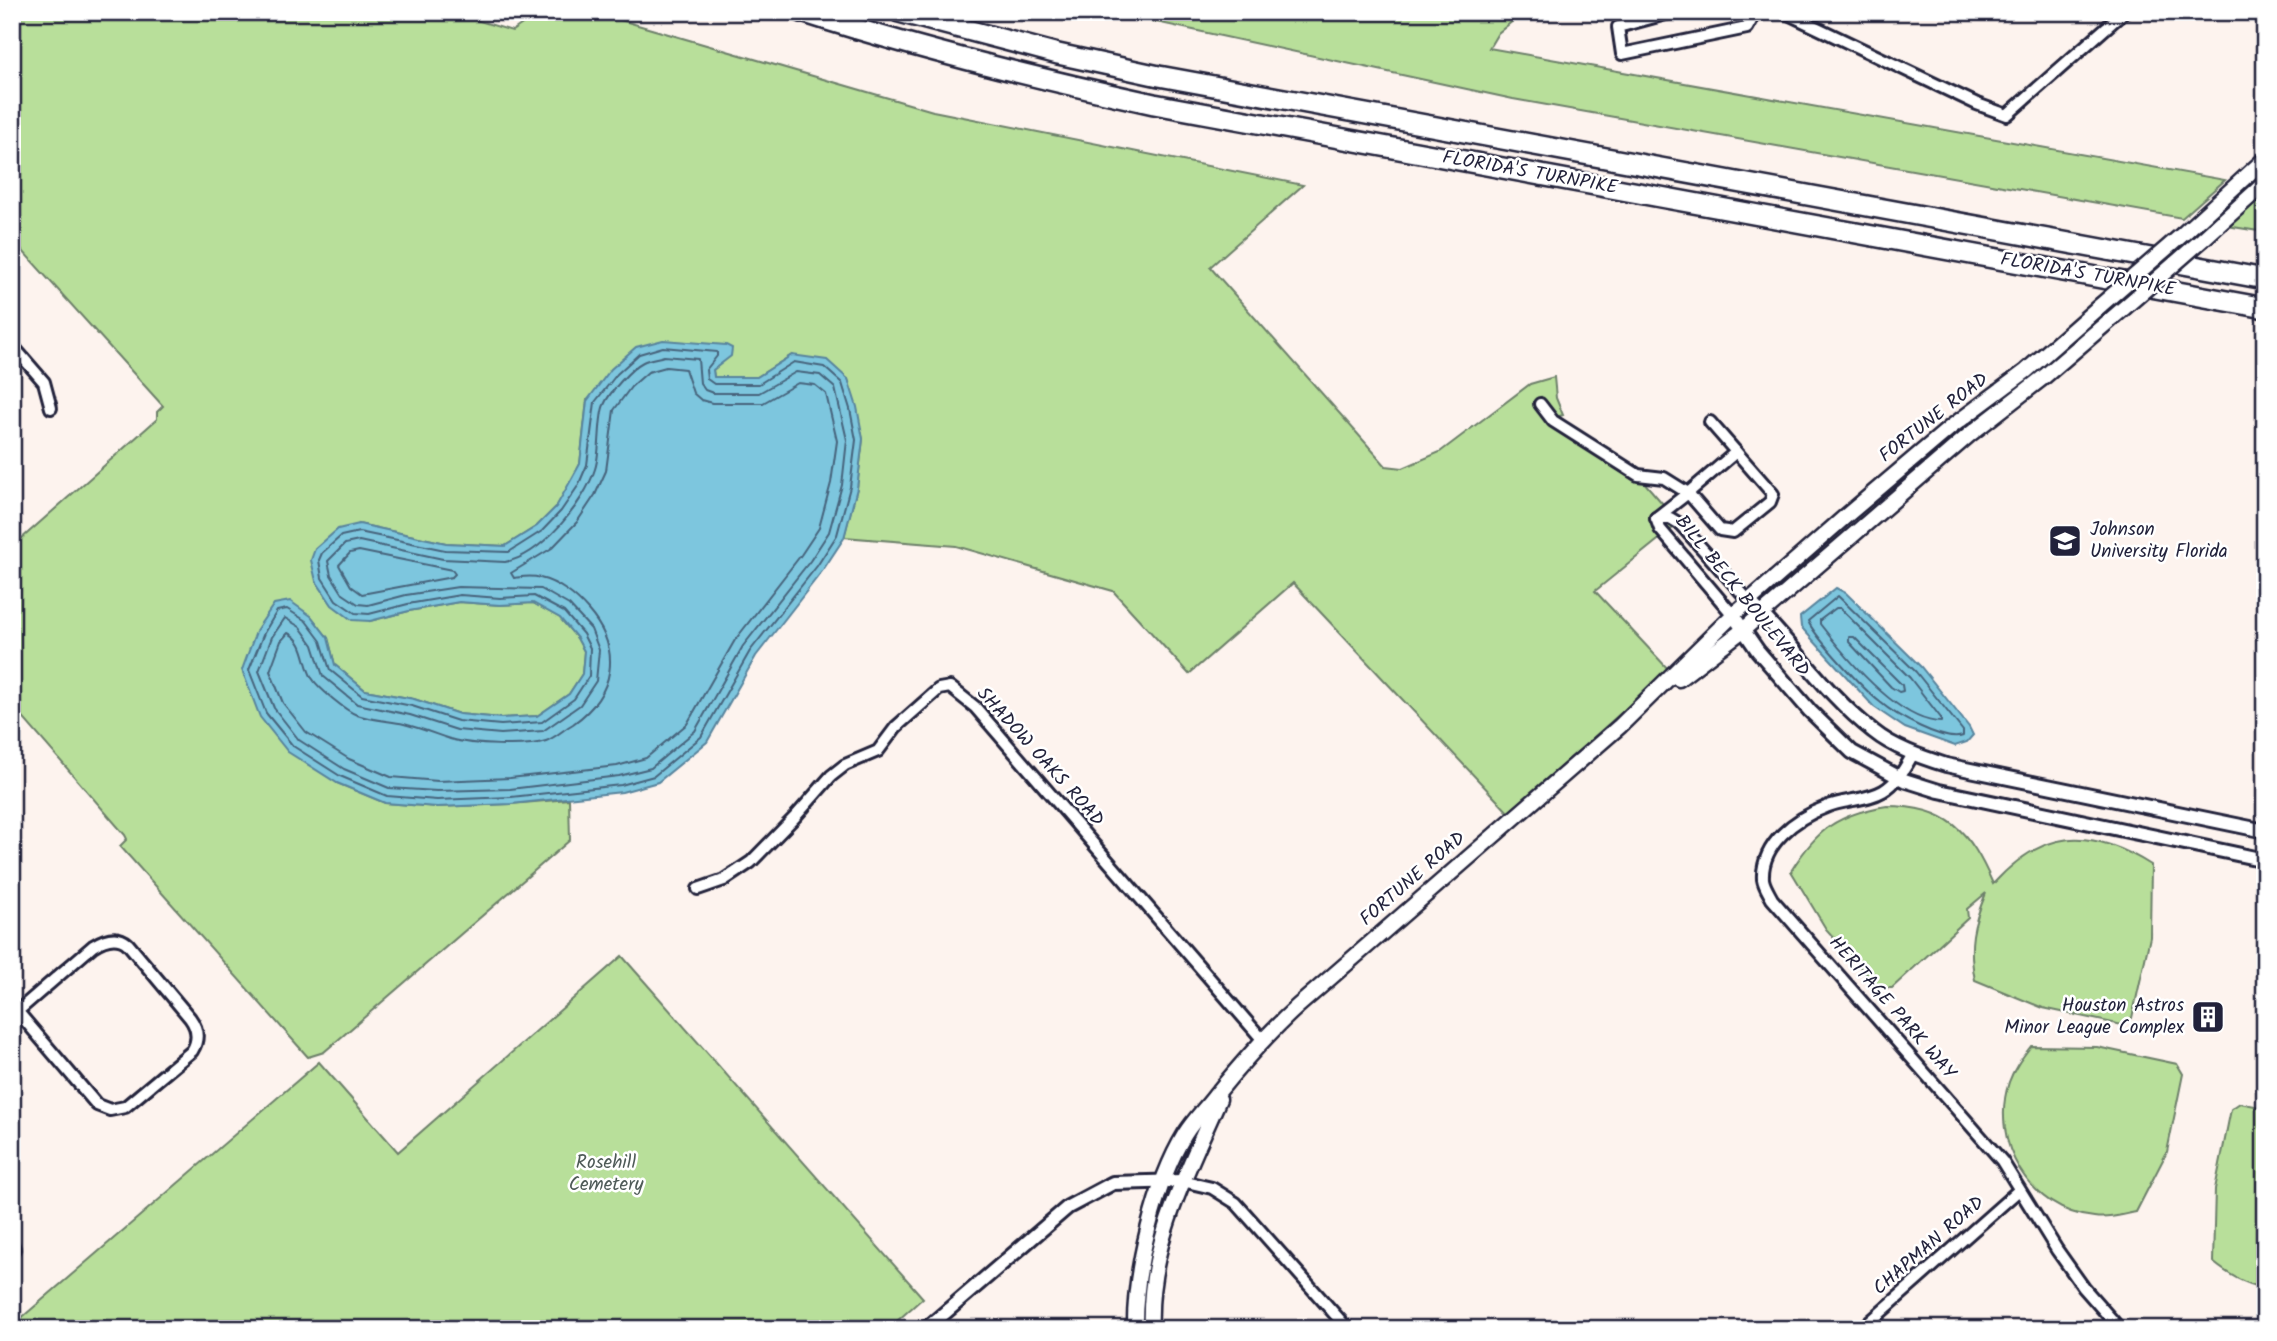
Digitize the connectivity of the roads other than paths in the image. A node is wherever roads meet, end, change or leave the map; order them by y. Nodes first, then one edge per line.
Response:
1 (802, 12) edge
2 (899, 12) edge
3 (1673, 12) edge
4 (1756, 12) edge
5 (1784, 12) edge
6 (2124, 12) edge
7 (2265, 159) edge
8 (2265, 183) edge
9 (2265, 279) edge
10 (2265, 308) edge
11 (12, 345) edge
12 (1540, 404) dead end
13 (51, 408) dead end
14 (1710, 422) dead end
15 (1736, 452) junction
16 (1688, 493) junction
17 (1846, 516) junction
18 (1656, 518) junction
19 (1858, 531) junction
20 (1749, 601) junction
21 (1762, 614) junction
22 (1733, 615) junction
23 (1743, 631) junction
24 (1633, 714) junction
25 (1913, 754) junction
26 (1899, 777) junction
27 (2265, 831) edge
28 (2265, 860) edge
29 (698, 889) dead end
30 (15, 1014) edge
31 (1262, 1039) junction
32 (1227, 1082) junction
33 (1164, 1181) junction
34 (1182, 1181) junction
35 (2019, 1190) junction
36 (12, 1243) edge
37 (12, 1253) edge
38 (926, 1329) edge
39 (1135, 1329) edge
40 (1151, 1329) edge
41 (1348, 1329) edge
42 (1861, 1329) edge
43 (2120, 1329) edge

1 - 10 highway, FLORIDA'S TURNPIKE
2 - 9 highway, FLORIDA'S TURNPIKE
3 - 4 street
5 - 6 street
7 - 17 main road, FORTUNE ROAD, bridge
8 - 19 main road, FORTUNE ROAD, bridge
11 - 13 street
12 - 16 street
14 - 15 street
15 - 16 street
15 - 16 street
16 - 18 street
17 - 19 street
17 - 20 main road, FORTUNE ROAD
18 - 20 street, BILL BECK BOULEVARD
18 - 22 street, BILL BECK BOULEVARD
19 - 21 main road, FORTUNE ROAD
20 - 21 street, BILL BECK BOULEVARD
20 - 22 main road, FORTUNE ROAD
21 - 23 main road, FORTUNE ROAD
21 - 25 street, BILL BECK BOULEVARD
22 - 23 street, BILL BECK BOULEVARD
22 - 24 main road, FORTUNE ROAD
23 - 24 main road, FORTUNE ROAD
23 - 26 street, BILL BECK BOULEVARD
24 - 31 main road, FORTUNE ROAD
25 - 26 street, HERITAGE PARK WAY
25 - 27 street, BILL BECK BOULEVARD
26 - 28 street, BILL BECK BOULEVARD
26 - 35 street, HERITAGE PARK WAY
29 - 31 street, SHADOW OAKS ROAD
30 - 30 street
31 - 32 main road, FORTUNE ROAD
32 - 33 main road, FORTUNE ROAD
32 - 34 main road, FORTUNE ROAD
33 - 34 street
33 - 38 street
33 - 39 main road, FORTUNE ROAD
34 - 40 main road, FORTUNE ROAD
34 - 41 street
35 - 42 street, CHAPMAN ROAD
35 - 43 street, HERITAGE PARK WAY
36 - 37 street

